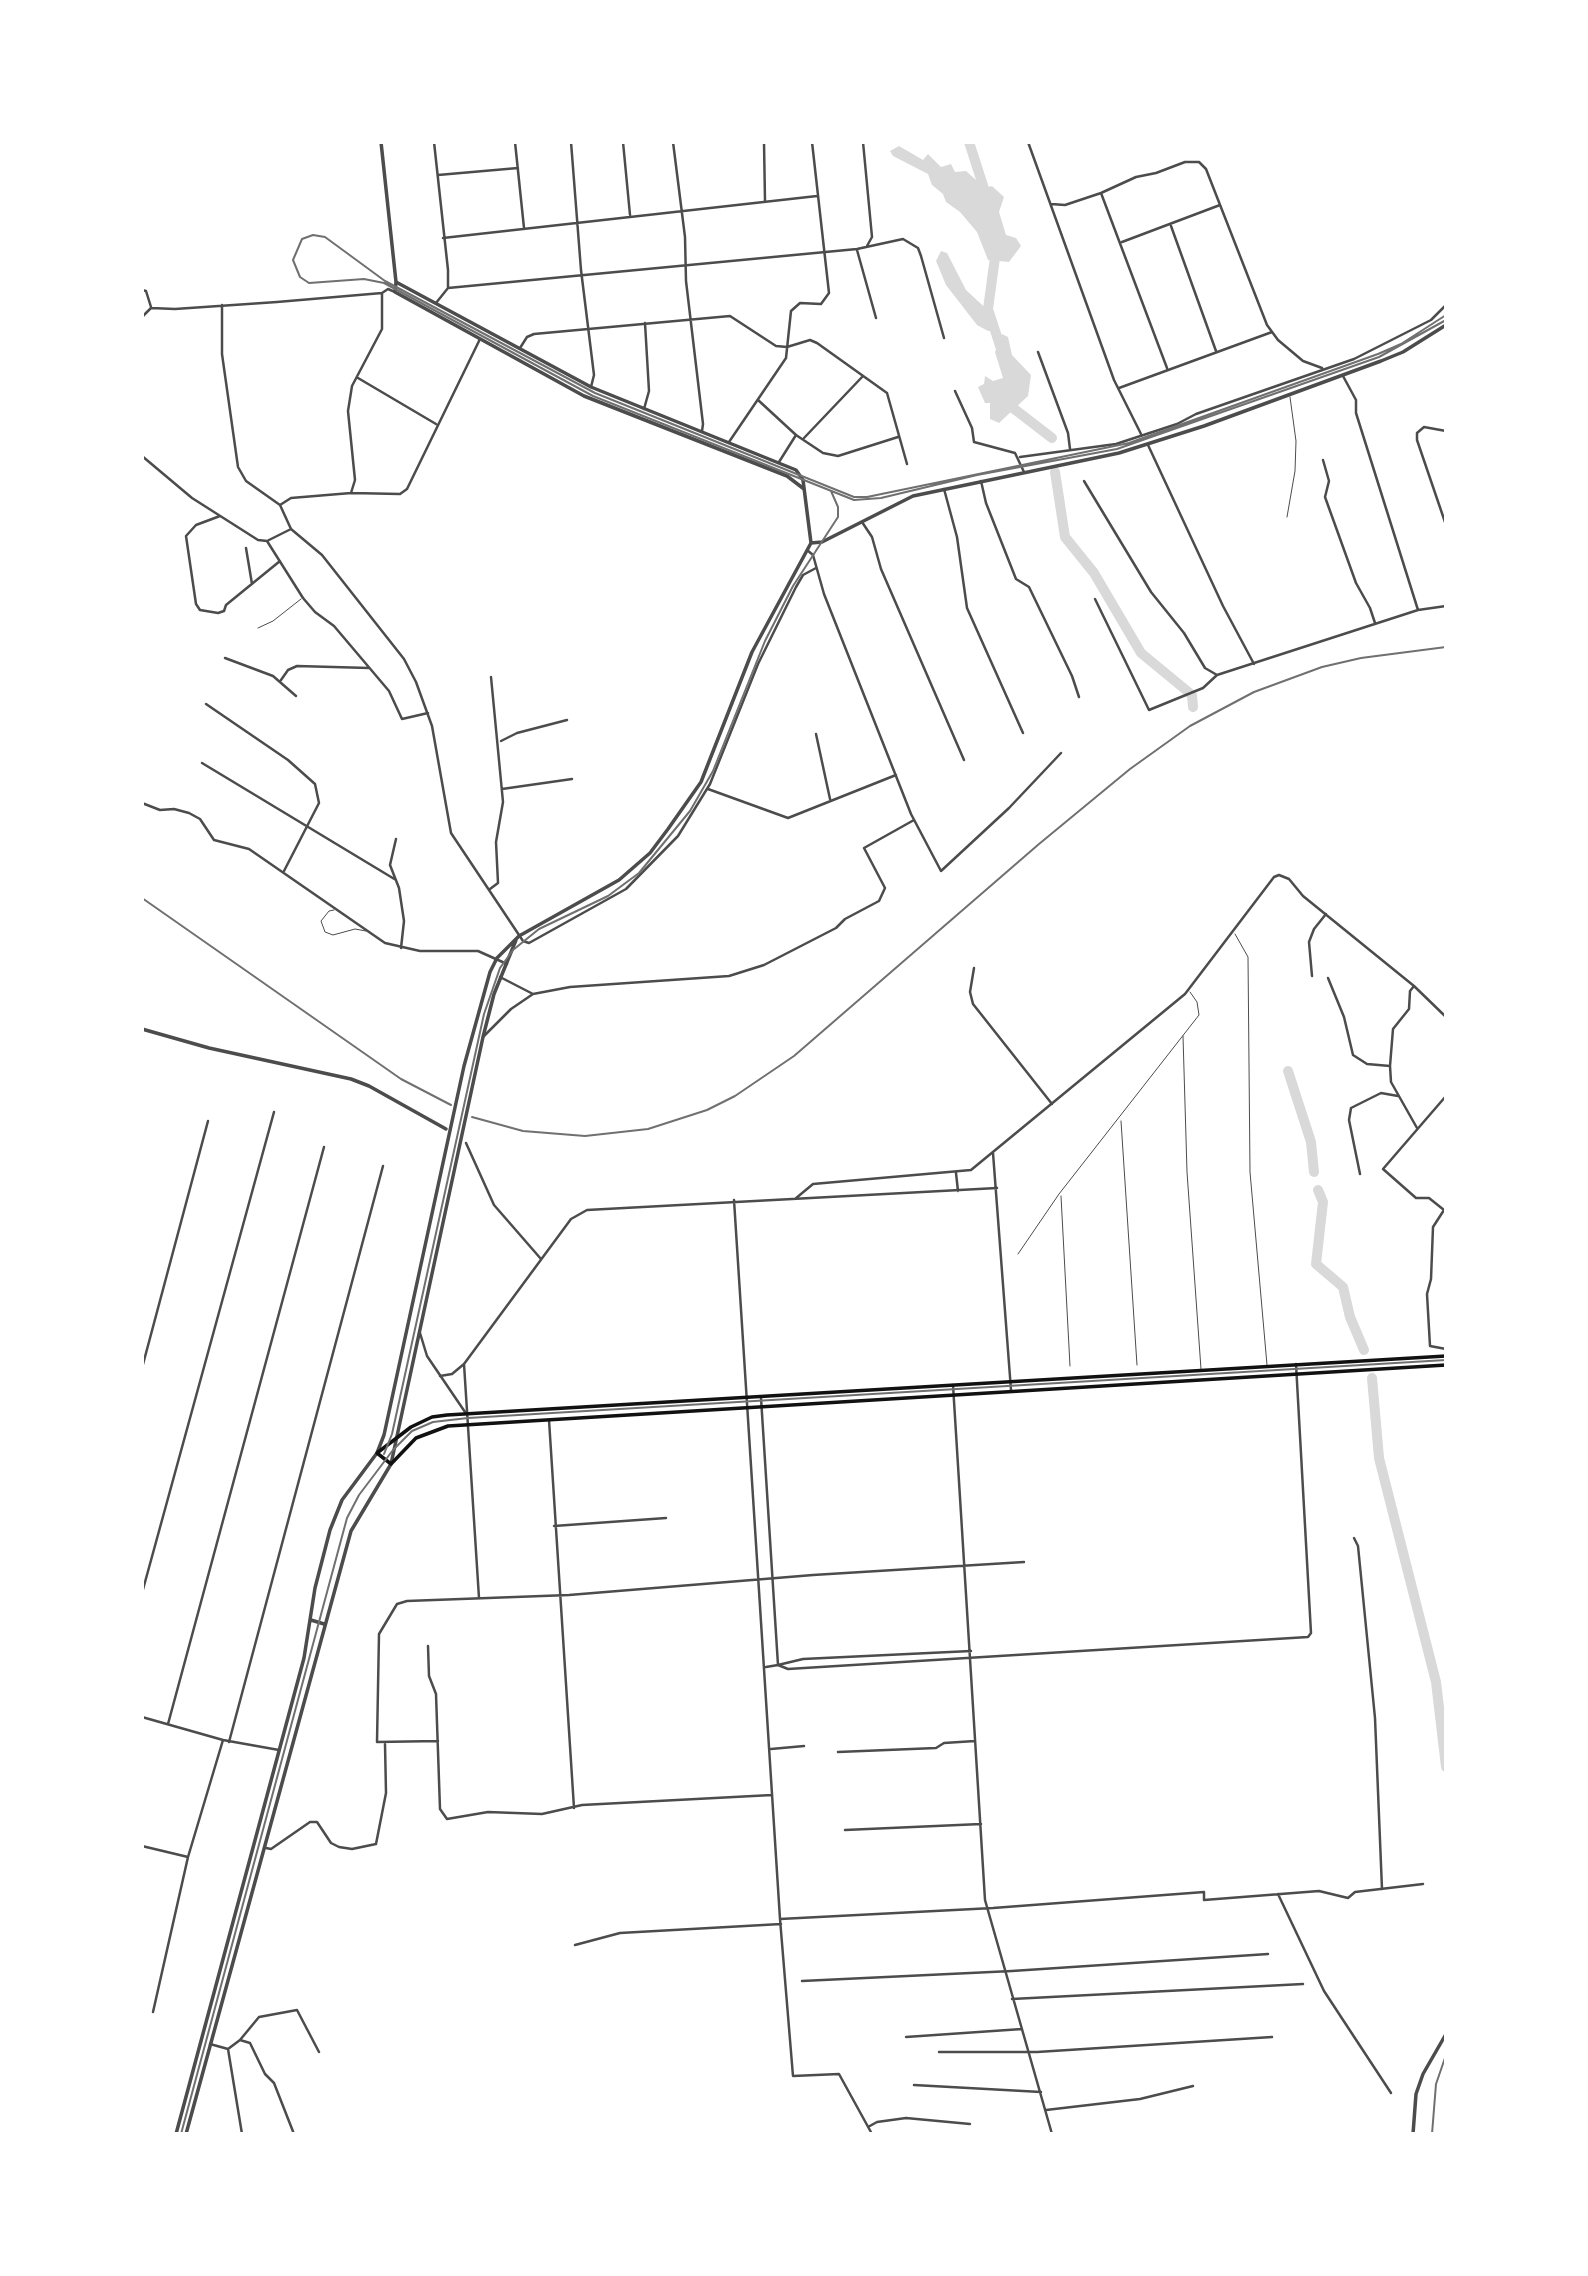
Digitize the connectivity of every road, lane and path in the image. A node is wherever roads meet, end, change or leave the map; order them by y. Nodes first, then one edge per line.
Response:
1 (381, 142) edge
2 (435, 142) edge
3 (515, 142) edge
4 (570, 142) edge
5 (623, 142) edge
6 (673, 142) edge
7 (764, 142) edge
8 (812, 142) edge
9 (863, 142) edge
10 (1028, 142) edge
11 (518, 168) junction
12 (438, 175) junction
13 (1101, 193) junction
14 (817, 196) junction
15 (765, 201) junction
16 (1051, 204) junction
17 (1220, 205) junction
18 (680, 212) junction
19 (630, 217) junction
20 (578, 224) junction
21 (1171, 226) junction
22 (524, 228) junction
23 (443, 238) junction
24 (1121, 242) junction
25 (867, 246) junction
26 (857, 249) junction
27 (825, 252) junction
28 (686, 264) junction
29 (581, 276) junction
30 (396, 282) junction
31 (448, 288) junction
32 (142, 290) edge
33 (395, 292) junction
34 (382, 293) junction
35 (436, 303) junction
36 (1446, 304) edge
37 (222, 306) junction
38 (151, 308) junction
39 (142, 317) edge
40 (691, 318) junction
41 (876, 318) dead end
42 (645, 323) junction
43 (1446, 325) edge
44 (588, 329) junction
45 (1272, 332) junction
46 (944, 338) dead end
47 (480, 339) junction
48 (787, 347) junction
49 (519, 348) junction
50 (1216, 351) junction
51 (1038, 352) dead end
52 (1167, 368) junction
53 (1322, 368) junction
54 (863, 376) junction
55 (1343, 376) junction
56 (356, 377) junction
57 (591, 387) junction
58 (1119, 388) junction
59 (955, 391) dead end
60 (1289, 395) junction
61 (758, 400) junction
62 (644, 409) junction
63 (436, 424) junction
64 (1446, 431) edge
65 (702, 432) junction
66 (1140, 434) junction
67 (796, 435) junction
68 (900, 436) junction
69 (804, 438) junction
70 (729, 442) junction
71 (1148, 444) junction
72 (1070, 449) junction
73 (142, 456) edge
74 (1020, 457) junction
75 (1323, 460) dead end
76 (779, 462) junction
77 (907, 464) dead end
78 (1024, 472) junction
79 (981, 481) junction
80 (1084, 481) dead end
81 (804, 489) junction
82 (944, 489) junction
83 (351, 493) junction
84 (280, 505) junction
85 (220, 516) junction
86 (1287, 517) dead end
87 (862, 520) junction
88 (1446, 525) edge
89 (292, 529) junction
90 (267, 541) junction
91 (811, 542) junction
92 (246, 548) dead end
93 (807, 551) junction
94 (280, 561) junction
95 (816, 568) junction
96 (252, 584) junction
97 (303, 598) junction
98 (1095, 598) dead end
99 (1446, 606) edge
100 (1418, 610) junction
101 (1374, 623) junction
102 (258, 628) dead end
103 (225, 658) dead end
104 (1254, 664) junction
105 (370, 668) junction
106 (1217, 675) junction
107 (491, 677) dead end
108 (281, 680) junction
109 (296, 696) dead end
110 (1079, 697) dead end
111 (206, 704) dead end
112 (429, 713) junction
113 (567, 720) dead end
114 (1023, 733) dead end
115 (816, 734) dead end
116 (499, 742) junction
117 (1061, 753) dead end
118 (964, 760) dead end
119 (202, 763) dead end
120 (896, 775) junction
121 (572, 779) dead end
122 (502, 789) junction
123 (708, 789) junction
124 (830, 800) junction
125 (142, 803) edge
126 (914, 820) junction
127 (308, 827) junction
128 (396, 839) dead end
129 (284, 871) junction
130 (396, 880) junction
131 (490, 888) junction
132 (337, 910) junction
133 (1326, 915) junction
134 (366, 932) junction
135 (1234, 932) junction
136 (517, 937) junction
137 (401, 948) junction
138 (497, 958) junction
139 (507, 964) junction
140 (974, 968) dead end
141 (1312, 976) dead end
142 (500, 977) junction
143 (1328, 978) dead end
144 (1414, 986) junction
145 (1188, 990) junction
146 (533, 994) junction
147 (1446, 1017) edge
148 (142, 1029) edge
149 (1183, 1036) junction
150 (483, 1037) junction
151 (1390, 1066) junction
152 (1398, 1096) junction
153 (1446, 1096) edge
154 (1052, 1104) junction
155 (274, 1112) dead end
156 (1120, 1119) junction
157 (208, 1121) dead end
158 (1417, 1128) junction
159 (446, 1129) dead end
160 (466, 1143) dead end
161 (324, 1147) dead end
162 (993, 1153) junction
163 (383, 1166) dead end
164 (956, 1173) junction
165 (1360, 1174) dead end
166 (997, 1188) junction
167 (958, 1191) junction
168 (1059, 1194) junction
169 (795, 1199) junction
170 (734, 1200) junction
171 (1018, 1254) dead end
172 (541, 1259) junction
173 (420, 1333) junction
174 (1446, 1349) edge
175 (1446, 1356) edge
176 (464, 1364) junction
177 (1138, 1364) dead end
178 (1296, 1364) junction
179 (1267, 1365) junction
180 (1446, 1365) edge
181 (1070, 1366) dead end
182 (142, 1368) edge
183 (1201, 1369) junction
184 (1297, 1374) junction
185 (440, 1376) junction
186 (1010, 1382) junction
187 (953, 1385) junction
188 (1011, 1391) junction
189 (954, 1395) junction
190 (749, 1398) junction
191 (761, 1398) junction
192 (749, 1406) junction
193 (762, 1406) junction
194 (467, 1415) junction
195 (549, 1419) junction
196 (468, 1424) junction
197 (396, 1439) junction
198 (377, 1453) junction
199 (391, 1464) junction
200 (666, 1518) dead end
201 (554, 1526) junction
202 (1354, 1538) dead end
203 (1024, 1562) dead end
204 (964, 1566) junction
205 (773, 1580) junction
206 (759, 1581) junction
207 (142, 1593) edge
208 (559, 1595) junction
209 (480, 1598) junction
210 (311, 1620) junction
211 (324, 1623) junction
212 (428, 1646) dead end
213 (971, 1651) junction
214 (972, 1659) junction
215 (766, 1664) junction
216 (778, 1665) junction
217 (142, 1717) edge
218 (168, 1724) junction
219 (223, 1740) junction
220 (438, 1741) junction
221 (975, 1741) junction
222 (229, 1742) junction
223 (385, 1744) junction
224 (804, 1746) dead end
225 (279, 1749) junction
226 (771, 1749) junction
227 (838, 1752) dead end
228 (773, 1795) junction
229 (574, 1808) junction
230 (981, 1824) junction
231 (845, 1830) dead end
232 (142, 1846) edge
233 (263, 1847) junction
234 (188, 1857) junction
235 (1423, 1884) dead end
236 (1382, 1889) junction
237 (1278, 1894) junction
238 (986, 1908) junction
239 (780, 1919) junction
240 (781, 1924) junction
241 (575, 1945) dead end
242 (1268, 1954) dead end
243 (1003, 1971) junction
244 (802, 1981) dead end
245 (1303, 1984) dead end
246 (1012, 1999) junction
247 (153, 2012) dead end
248 (1022, 2029) junction
249 (1446, 2034) edge
250 (906, 2037) dead end
251 (1272, 2037) dead end
252 (240, 2040) junction
253 (210, 2044) junction
254 (228, 2049) junction
255 (319, 2052) dead end
256 (939, 2052) dead end
257 (1029, 2052) junction
258 (914, 2085) dead end
259 (1193, 2087) dead end
260 (1041, 2092) junction
261 (1391, 2094) dead end
262 (1045, 2110) junction
263 (970, 2124) dead end
264 (868, 2127) junction
265 (176, 2134) edge
266 (186, 2134) edge
267 (242, 2134) edge
268 (294, 2134) edge
269 (872, 2134) edge
270 (1052, 2134) edge
271 (1413, 2134) edge

1 - 30 street
2 - 12 street
3 - 11 street
4 - 20 street
5 - 19 street
6 - 18 street
7 - 15 street
8 - 14 street
9 - 25 street
10 - 16 street
11 - 12 street
11 - 22 street
12 - 23 street
13 - 16 street
13 - 17 street
13 - 24 street
14 - 15 street
14 - 27 street
15 - 18 street
16 - 58 street
17 - 21 street
17 - 45 street
18 - 19 street
18 - 28 street
19 - 20 street
20 - 22 street
20 - 29 street
21 - 24 street
21 - 50 street
22 - 23 street
23 - 31 street
24 - 52 street
25 - 26 street
25 - 46 street
26 - 27 street
26 - 41 street
27 - 28 street
27 - 48 street
28 - 29 street
28 - 40 street
29 - 31 street
29 - 44 street
30 - 33 street
30 - 35 street
31 - 35 street
32 - 38 street
33 - 34 street
33 - 47 street
34 - 37 street
34 - 56 street
35 - 49 street
36 - 53 street
37 - 38 street
37 - 84 street
38 - 39 street
40 - 42 street
40 - 48 street
40 - 65 street
42 - 44 street
42 - 62 street
43 - 55 street
44 - 49 street
44 - 57 street
45 - 50 street
45 - 53 street
47 - 63 street
47 - 81 street
48 - 54 street
48 - 61 street
49 - 57 street
50 - 52 street
51 - 72 street
52 - 58 street
53 - 66 street
54 - 68 street
54 - 69 street
55 - 60 street
55 - 100 street
56 - 63 street
56 - 83 street
57 - 62 street
58 - 66 street
59 - 74 street
60 - 71 street
60 - 86 lane
61 - 67 street
61 - 70 street
62 - 65 street
63 - 83 street
64 - 88 street
65 - 70 street
66 - 72 street
67 - 69 street
67 - 76 street
68 - 69 street
68 - 77 street
70 - 76 street
71 - 78 street
71 - 104 street
72 - 74 street
73 - 85 street
74 - 78 street
75 - 101 street
76 - 81 street
78 - 79 street
79 - 82 street
79 - 110 street
80 - 106 street
81 - 91 street
82 - 87 street
82 - 114 street
83 - 84 street
84 - 89 street
85 - 90 street
85 - 96 street
87 - 91 street
87 - 118 street
89 - 90 street
89 - 112 street
90 - 94 street
91 - 93 street
92 - 96 street
93 - 95 street
93 - 136 street
94 - 96 street
94 - 97 street
95 - 120 street
95 - 123 street
97 - 102 lane
97 - 105 street
98 - 106 street
99 - 100 street
100 - 101 street
101 - 104 street
103 - 108 street
104 - 106 street
105 - 108 street
105 - 112 street
107 - 116 street
108 - 109 street
111 - 127 street
112 - 131 street
113 - 116 street
115 - 124 street
116 - 122 street
117 - 126 street
119 - 127 street
120 - 124 street
120 - 126 street
121 - 122 street
122 - 131 street
123 - 124 street
123 - 136 street
125 - 129 street
126 - 146 street
127 - 129 street
127 - 130 street
128 - 130 street
129 - 132 street
130 - 137 street
131 - 136 street
132 - 134 street
132 - 134 lane
133 - 135 street
133 - 141 street
133 - 144 street
134 - 137 street
135 - 145 street
135 - 179 lane
136 - 138 street
136 - 139 street
137 - 138 street
138 - 139 street
138 - 198 street
139 - 142 street
140 - 154 street
142 - 146 street
142 - 150 street
143 - 151 street
144 - 147 street
144 - 151 street
145 - 149 lane
145 - 154 street
146 - 150 street
148 - 159 street
149 - 156 lane
149 - 183 lane
150 - 173 street
151 - 152 street
152 - 158 street
152 - 165 street
153 - 158 street
154 - 162 street
155 - 207 street
156 - 168 lane
156 - 177 lane
157 - 182 street
158 - 174 street
160 - 172 street
161 - 218 street
162 - 164 street
162 - 166 street
163 - 222 street
164 - 167 street
164 - 169 street
166 - 167 street
166 - 186 street
167 - 169 street
168 - 171 lane
168 - 181 lane
169 - 170 street
170 - 172 street
170 - 190 street
172 - 176 street
173 - 185 street
173 - 197 street
175 - 178 main road
176 - 185 street
176 - 194 street
178 - 179 main road
178 - 184 street
179 - 183 main road
180 - 184 main road
183 - 186 main road
184 - 188 main road
184 - 214 street
185 - 194 street
186 - 187 main road
186 - 188 street
187 - 189 street
187 - 191 main road
188 - 189 main road
189 - 193 main road
189 - 204 street
190 - 191 main road
190 - 192 street
190 - 194 main road
191 - 193 street
192 - 193 main road
192 - 195 main road
192 - 206 street
193 - 205 street
194 - 196 street
194 - 197 main road
195 - 196 main road
195 - 201 street
196 - 199 main road
196 - 209 street
197 - 198 main road
197 - 199 street
198 - 199 main road
198 - 210 street
199 - 211 street
200 - 201 street
201 - 208 street
202 - 236 street
203 - 204 street
204 - 205 street
204 - 213 street
205 - 206 street
205 - 216 street
206 - 208 street
206 - 215 street
208 - 209 street
208 - 229 street
209 - 223 street
210 - 211 street
210 - 225 street
211 - 233 street
212 - 220 street
213 - 214 street
213 - 216 street
214 - 216 street
214 - 221 street
215 - 216 street
215 - 226 street
217 - 218 street
218 - 219 street
219 - 222 street
219 - 234 street
220 - 223 street
220 - 229 street
221 - 227 street
221 - 230 street
222 - 225 street
223 - 233 street
224 - 226 street
225 - 265 street
226 - 228 street
228 - 229 street
228 - 239 street
230 - 231 street
230 - 238 street
232 - 234 street
233 - 253 street
234 - 247 street
235 - 236 street
236 - 237 street
237 - 238 street
237 - 261 street
238 - 239 street
238 - 243 street
239 - 240 street
240 - 241 street
240 - 264 street
242 - 243 street
243 - 244 street
243 - 246 street
245 - 246 street
246 - 248 street
248 - 250 street
248 - 257 street
249 - 271 street
251 - 257 street
252 - 254 street
252 - 255 street
252 - 268 street
253 - 254 street
253 - 266 street
254 - 267 street
256 - 257 street
257 - 260 street
258 - 260 street
259 - 262 street
260 - 262 street
262 - 270 street
263 - 264 street
264 - 269 street

